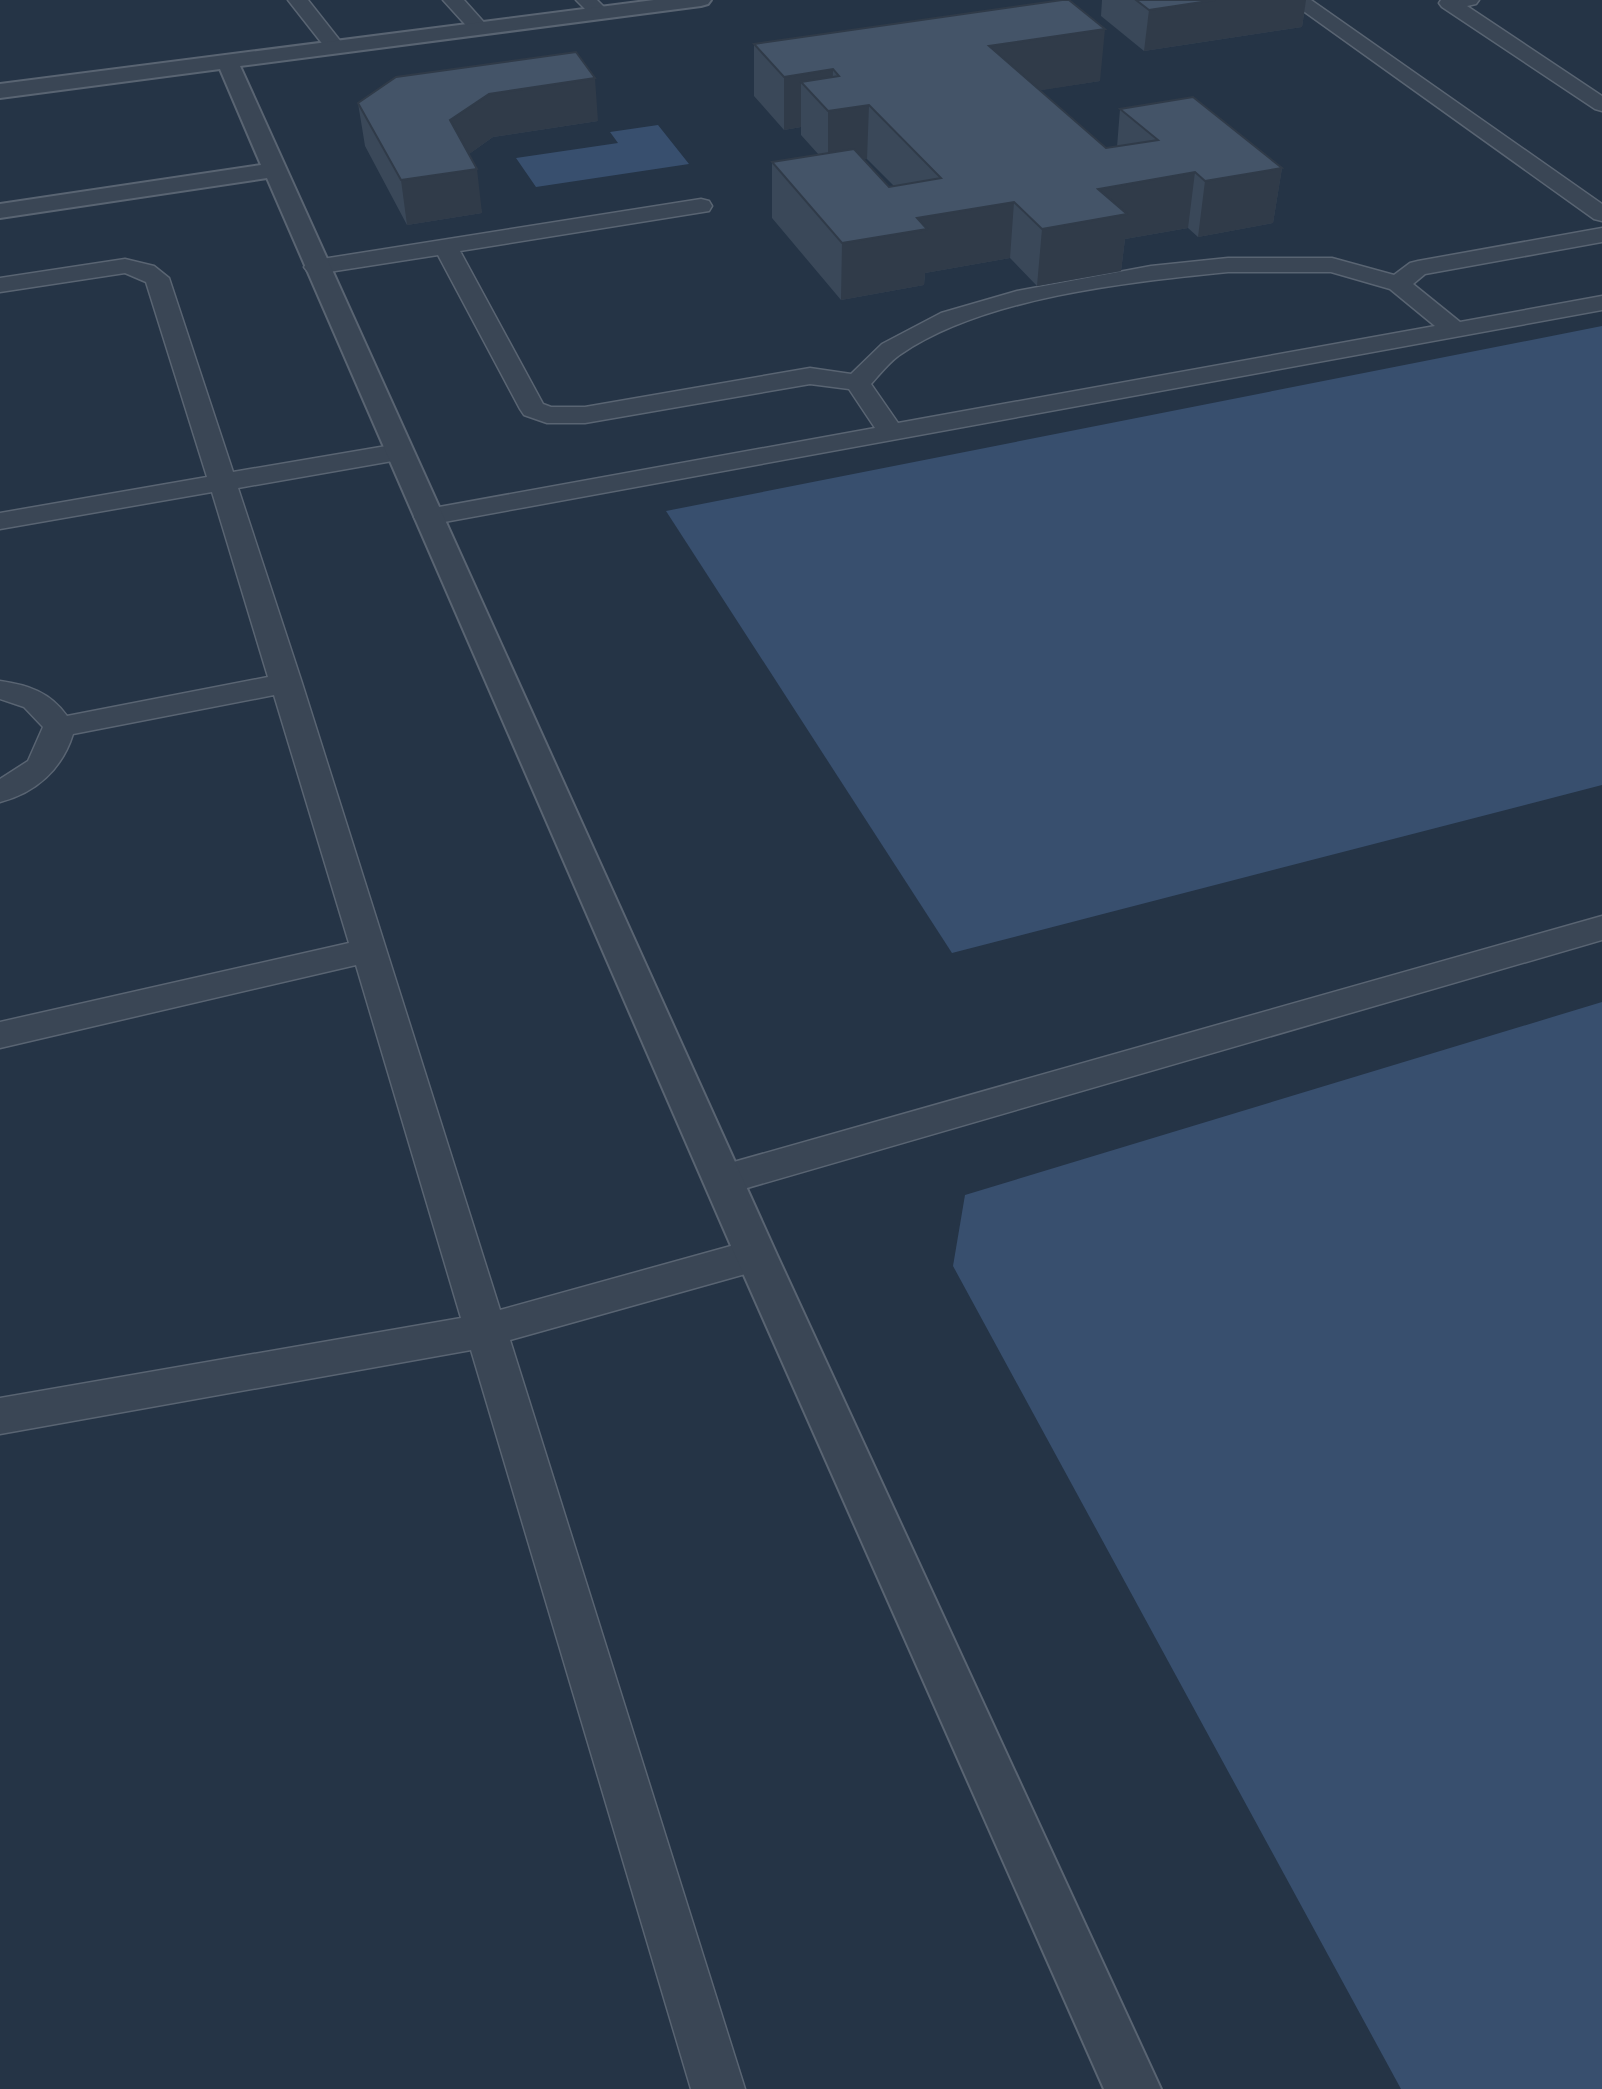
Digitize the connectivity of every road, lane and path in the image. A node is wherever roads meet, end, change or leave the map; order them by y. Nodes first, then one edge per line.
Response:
1 (298, 0) edge
2 (453, 0) edge
3 (701, 0) edge
4 (1298, 0) edge
5 (1469, 0) edge
6 (593, 6) edge
7 (479, 29) junction
8 (335, 47) junction
9 (227, 61) junction
10 (0, 91) edge
11 (1602, 105) edge
12 (273, 170) junction
13 (701, 206) dead end
14 (0, 211) edge
15 (1602, 214) edge
16 (1602, 235) edge
17 (445, 246) junction
18 (316, 267) junction
19 (0, 285) edge
20 (1398, 285) junction
21 (1602, 303) edge
22 (1455, 330) junction
23 (857, 383) junction
24 (892, 433) junction
25 (398, 452) junction
26 (222, 482) junction
27 (428, 517) junction
28 (0, 521) edge
29 (287, 683) junction
30 (0, 690) edge
31 (59, 727) junction
32 (0, 792) edge
33 (1602, 928) edge
34 (367, 951) junction
35 (2, 1025) edge
36 (723, 1180) junction
37 (756, 1255) junction
38 (484, 1331) junction
39 (0, 1416) edge
40 (718, 2089) edge
41 (1133, 2089) edge

1 - 8 lane
2 - 7 lane
3 - 6 street
4 - 15 lane
5 - 11 lane
6 - 7 street
7 - 8 street
8 - 9 street
9 - 10 street
9 - 12 street
12 - 14 street
12 - 18 street
13 - 17 lane
16 - 20 lane
17 - 18 lane
17 - 23 lane
18 - 25 street
19 - 26 lane
20 - 22 lane
20 - 23 lane
21 - 22 lane
22 - 24 lane
23 - 24 lane
24 - 27 lane
25 - 26 lane
25 - 27 street
26 - 28 lane
26 - 29 lane
27 - 36 street
29 - 31 lane
29 - 34 lane
30 - 31 lane
31 - 32 lane
33 - 36 lane
34 - 35 lane
34 - 38 lane
36 - 37 street
37 - 38 lane
37 - 41 street
38 - 39 lane
38 - 40 lane

